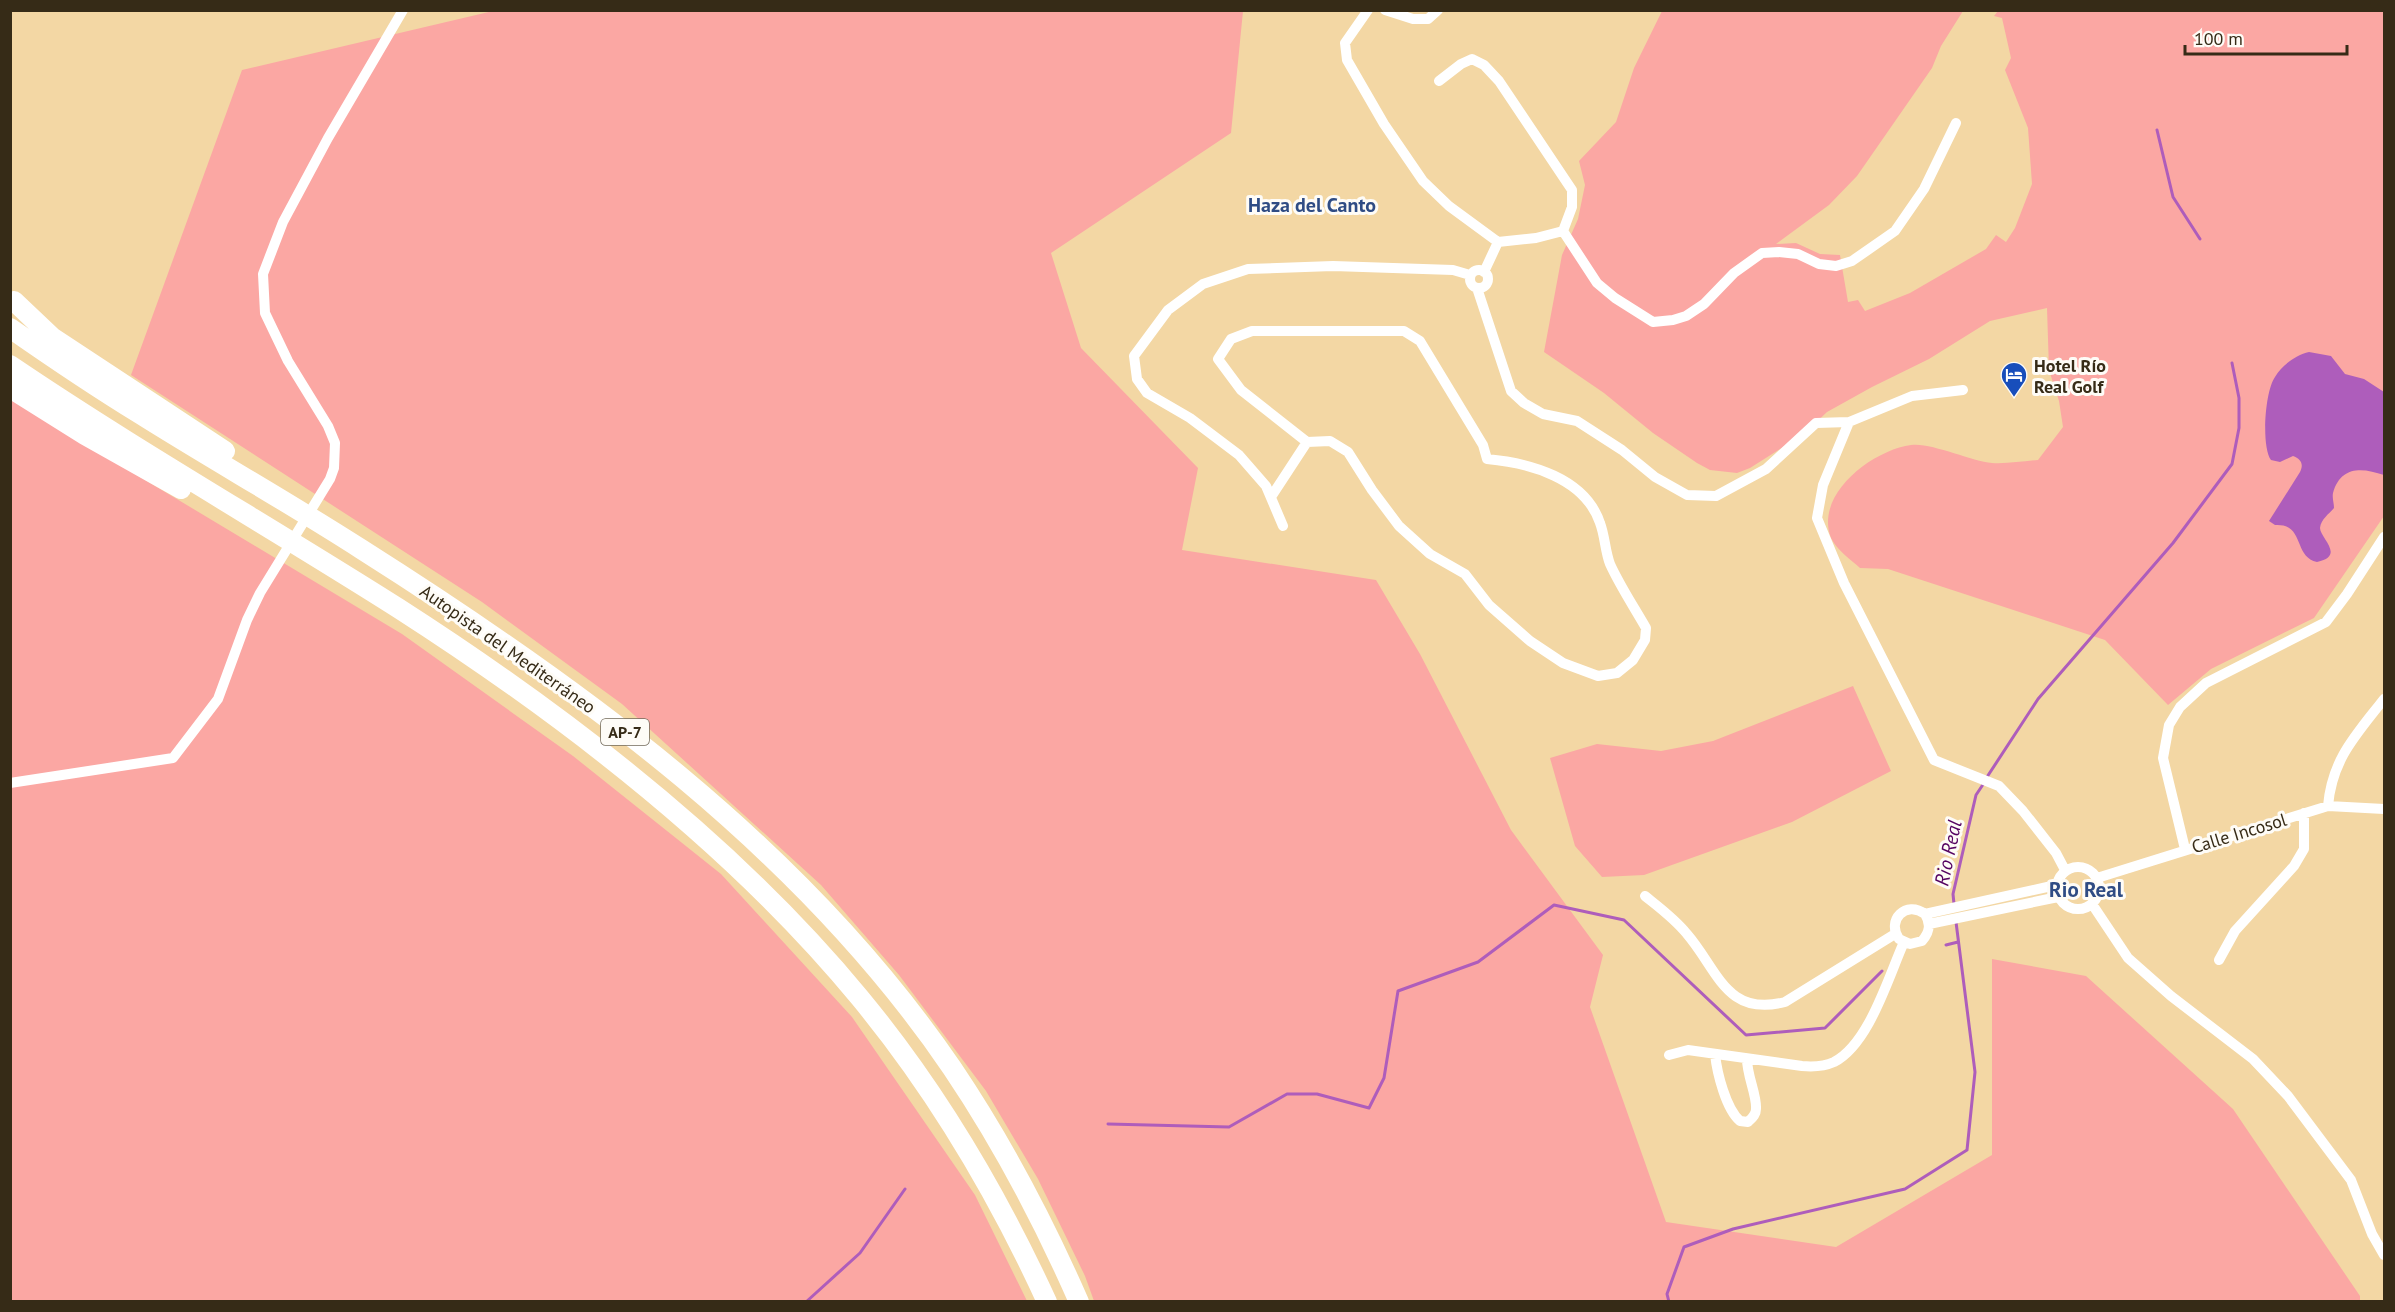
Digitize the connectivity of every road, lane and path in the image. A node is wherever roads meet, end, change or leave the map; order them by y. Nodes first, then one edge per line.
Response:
1 (403, 10) edge
2 (1368, 10) edge
3 (1385, 10) edge
4 (1438, 10) edge
5 (1439, 81) dead end
6 (1956, 123) dead end
7 (1563, 231) junction
8 (1498, 242) junction
9 (1484, 272) junction
10 (1470, 275) junction
11 (1477, 288) junction
12 (14, 301) dead end
13 (10, 328) edge
14 (10, 365) edge
15 (10, 388) edge
16 (1963, 390) dead end
17 (1849, 422) junction
18 (1307, 442) junction
19 (1271, 497) junction
20 (1283, 526) dead end
21 (2385, 537) edge
22 (523, 656) junction
23 (2385, 699) edge
24 (558, 720) junction
25 (10, 783) edge
26 (2328, 806) junction
27 (2385, 809) edge
28 (2304, 813) junction
29 (2185, 849) junction
30 (2065, 870) junction
31 (2097, 878) junction
32 (2056, 885) junction
33 (1646, 896) dead end
34 (2058, 897) junction
35 (2092, 904) junction
36 (1927, 919) junction
37 (1895, 934) junction
38 (1904, 942) junction
39 (2219, 960) dead end
40 (1715, 1054) junction
41 (1669, 1055) dead end
42 (1747, 1059) junction
43 (2385, 1255) edge
44 (1047, 1302) edge
45 (1079, 1302) edge

1 - 25 street
2 - 8 street
3 - 4 street
5 - 7 street
6 - 7 street
7 - 8 street
8 - 9 street
9 - 10 street
9 - 11 street
10 - 11 street
10 - 19 street
11 - 17 street
12 - 22 highway
13 - 22 highway, Autopista del Mediterráneo / AP-7
14 - 24 highway, Autopista del Mediterráneo / AP-7
15 - 24 highway
16 - 17 street
17 - 30 street
18 - 18 street
18 - 19 street
19 - 20 street
21 - 29 street
22 - 45 highway, Autopista del Mediterráneo / AP-7
23 - 26 street
24 - 44 highway, Autopista del Mediterráneo / AP-7
26 - 27 street, Calle Incosol
26 - 28 street, Calle Incosol
28 - 29 street, Calle Incosol
28 - 39 street
29 - 31 street, Calle Incosol
30 - 31 street
30 - 32 street
31 - 35 street
32 - 34 street
32 - 36 street
33 - 37 street
34 - 35 street
34 - 36 street
35 - 43 street
36 - 37 street
36 - 38 street
37 - 38 street
38 - 42 street
40 - 41 street
40 - 42 street
40 - 42 street

